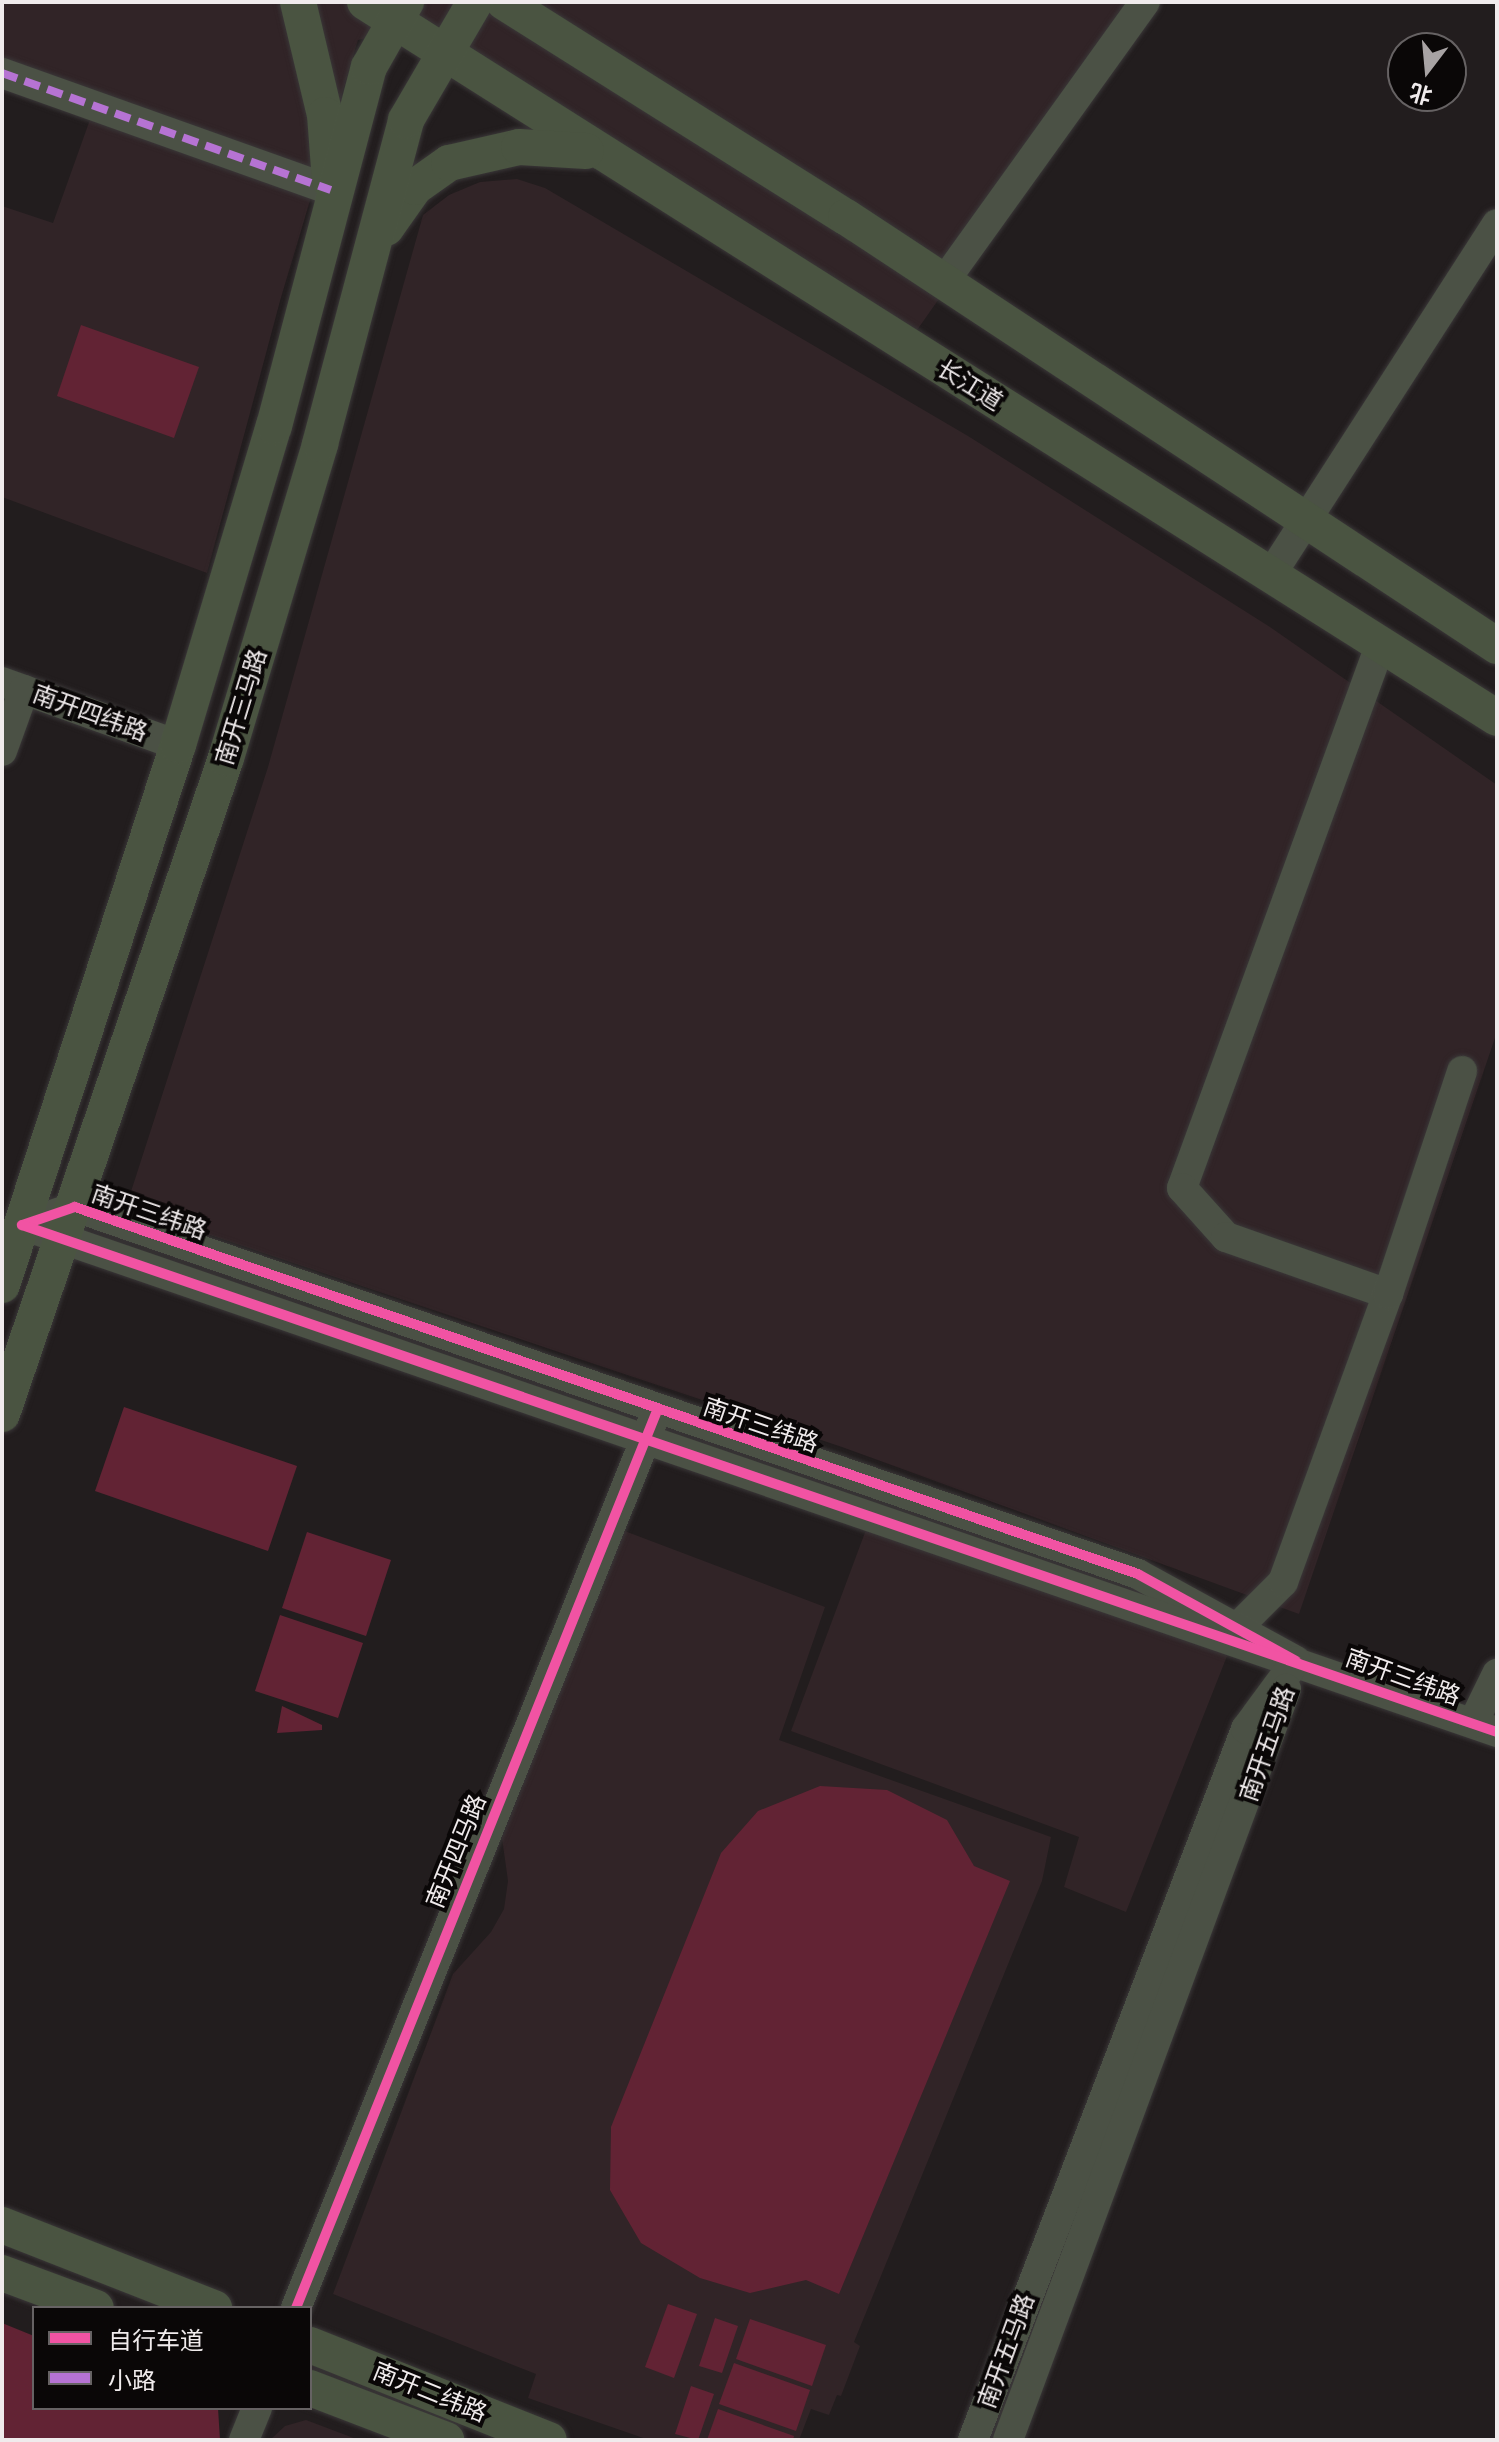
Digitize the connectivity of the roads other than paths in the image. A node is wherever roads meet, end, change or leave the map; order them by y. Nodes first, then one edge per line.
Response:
1 (298, 2) edge
2 (365, 2) edge
3 (1145, 2) edge
4 (483, 4) edge
5 (413, 26) edge
6 (2, 73) edge
7 (600, 154) junction
8 (330, 204) junction
9 (1497, 224) edge
10 (367, 259) junction
11 (943, 283) junction
12 (1307, 523) junction
13 (1272, 573) junction
14 (1381, 643) junction
15 (1497, 646) edge
16 (13, 686) edge
17 (1497, 718) edge
18 (178, 745) junction
19 (2, 751) edge
20 (1462, 1071) dead end
21 (12, 1221) edge
22 (69, 1222) junction
23 (2, 1285) edge
24 (1388, 1294) junction
25 (657, 1411) junction
26 (2, 1414) edge
27 (645, 1440) junction
28 (1237, 1628) junction
29 (1296, 1661) junction
30 (1497, 1674) edge
31 (1489, 1721) edge
32 (2, 2225) edge
33 (2, 2273) edge
34 (91, 2306) edge
35 (209, 2306) edge
36 (297, 2306) edge
37 (312, 2346) edge
38 (312, 2389) edge
39 (256, 2410) edge
40 (244, 2440) edge
41 (446, 2440) edge
42 (549, 2440) edge
43 (973, 2440) edge
44 (1008, 2440) edge

1 - 8 main road
2 - 5 main road, 长江道
3 - 11 street
4 - 5 main road, 南开三马路
4 - 11 main road
5 - 7 main road, 长江道
5 - 8 main road, 南开三马路
5 - 10 main road, 南开三马路
6 - 8 street
7 - 10 main road
7 - 13 main road, 长江道
8 - 18 main road, 南开三马路
9 - 12 street
10 - 22 main road, 南开三马路
11 - 12 main road
12 - 13 street
12 - 15 main road
13 - 14 main road, 长江道
14 - 17 main road, 长江道
14 - 24 street
16 - 18 street, 南开四纬路
16 - 19 street
18 - 21 main road, 南开三马路
20 - 24 street
21 - 22 street, 南开三纬路
21 - 23 main road, 南开三马路
22 - 25 street, 南开三纬路
22 - 26 main road, 南开三马路
22 - 27 street, 南开三纬路
24 - 28 street
25 - 27 street, 南开四马路
25 - 28 street, 南开三纬路
27 - 29 street, 南开三纬路
27 - 36 street, 南开四马路
28 - 29 street, 南开三纬路
29 - 31 street, 南开三纬路
29 - 43 street, 南开五马路
29 - 44 street, 南开五马路
30 - 31 street
32 - 35 main road
33 - 34 main road
37 - 42 main road, 南开二纬路
38 - 41 main road, 南开二纬路
39 - 40 street

